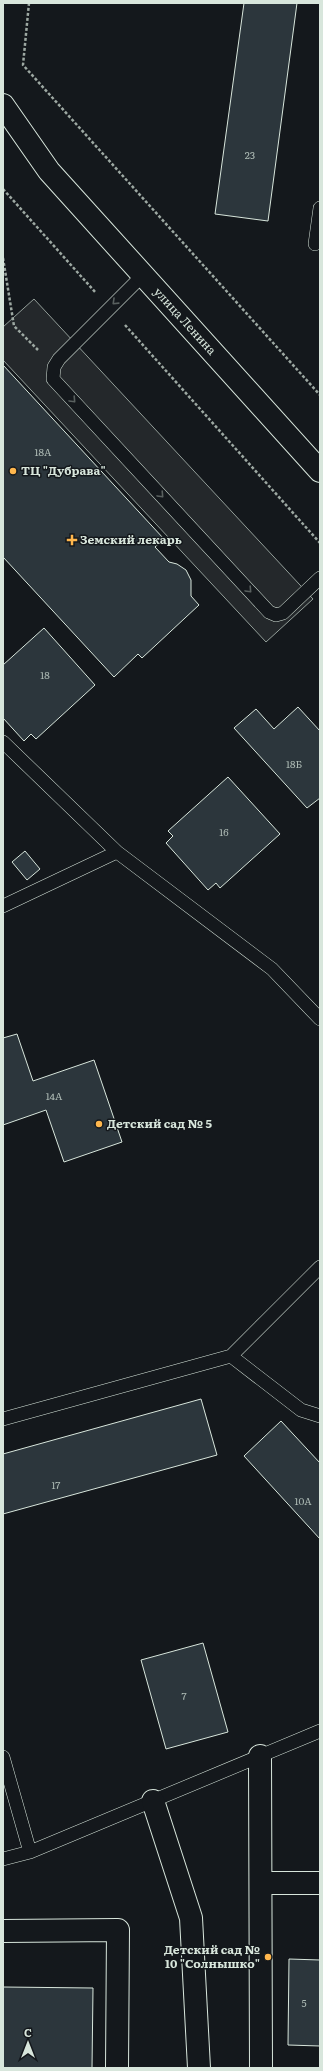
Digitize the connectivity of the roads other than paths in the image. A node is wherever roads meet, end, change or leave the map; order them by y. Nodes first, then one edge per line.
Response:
1 (3, 105) edge
2 (3, 134) edge
3 (49, 171) junction
4 (320, 208) edge
5 (315, 244) dead end
6 (143, 275) junction
7 (320, 471) edge
8 (320, 578) edge
9 (3, 742) edge
10 (117, 852) junction
11 (3, 906) edge
12 (320, 1019) edge
13 (320, 1267) edge
14 (231, 1356) junction
15 (320, 1416) edge
16 (3, 1419) edge
17 (320, 1731) edge
18 (260, 1756) junction
19 (3, 1757) edge
20 (153, 1801) junction
21 (30, 1852) junction
22 (3, 1860) edge
23 (262, 1883) junction
24 (320, 1883) edge
25 (3, 1931) edge
26 (117, 2068) edge
27 (199, 2068) edge
28 (261, 2068) edge

1 - 3 street, улица Ленина
2 - 3 street, улица Ленина
3 - 6 street, улица Ленина
4 - 5 lane
6 - 7 street, улица Ленина
6 -> 8 lane
9 - 10 lane
10 - 11 lane
10 - 12 lane
13 - 14 lane
14 - 15 lane
14 - 16 lane
17 - 18 lane
18 - 20 lane
18 - 23 street
19 - 21 lane
20 - 21 lane
20 - 27 street
21 - 22 lane
23 - 24 street
23 - 28 street
25 - 26 street

